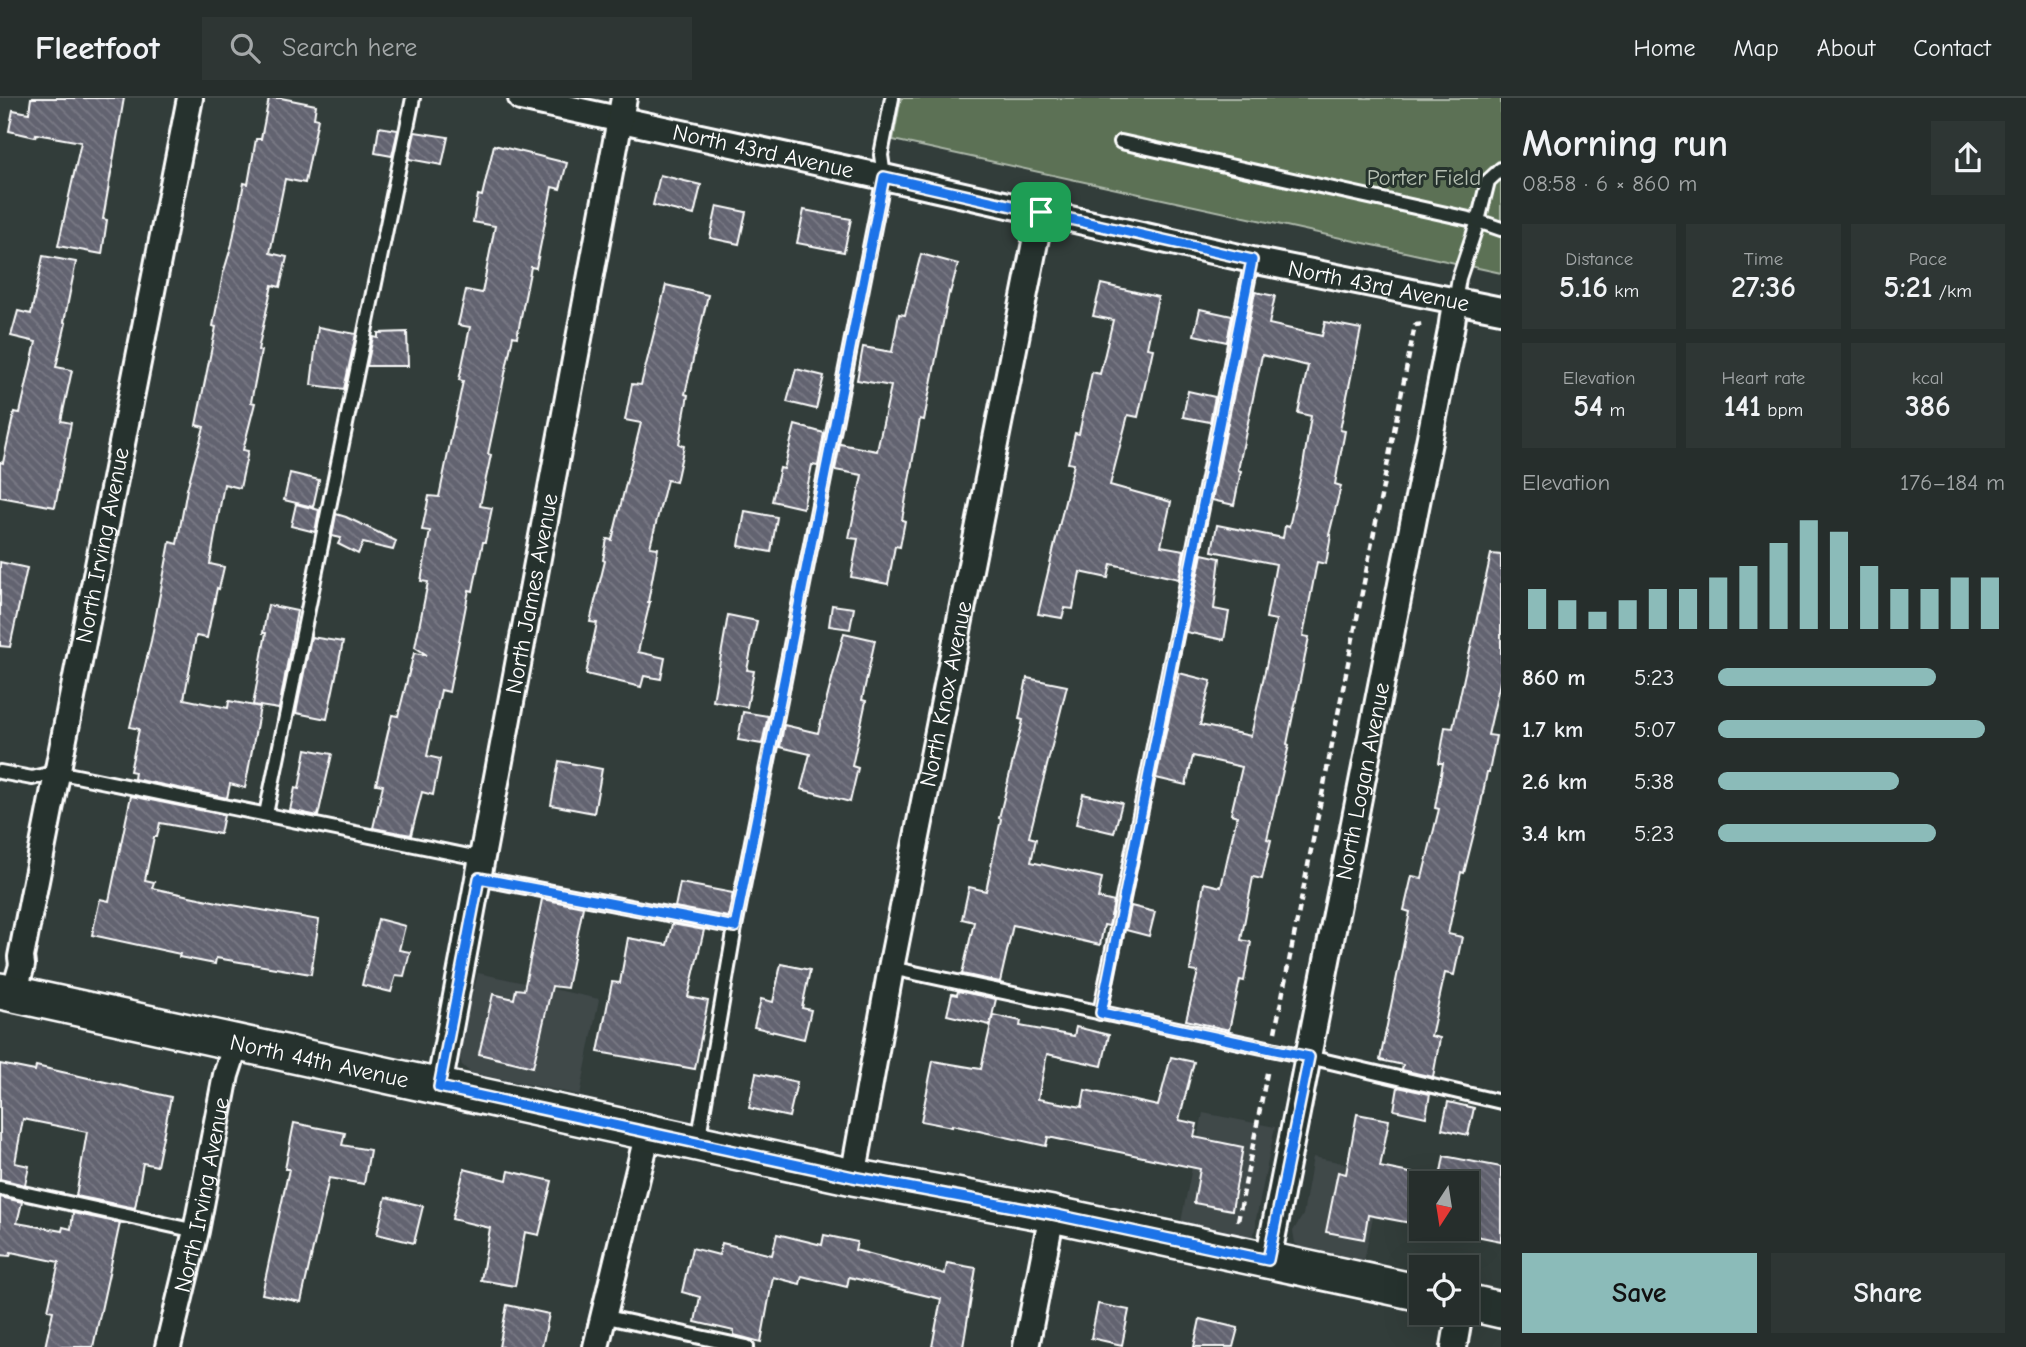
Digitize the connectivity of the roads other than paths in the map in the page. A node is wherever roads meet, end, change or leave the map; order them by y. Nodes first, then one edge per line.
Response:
1 (190, 98) edge
2 (413, 98) edge
3 (521, 98) edge
4 (892, 98) edge
5 (622, 109) edge
6 (1121, 142) dead end
7 (1501, 169) edge
8 (884, 177) junction
9 (1041, 212) junction
10 (1478, 221) junction
11 (1501, 229) edge
12 (1252, 260) junction
13 (1455, 302) junction
14 (1501, 310) edge
15 (0, 772) edge
16 (57, 772) junction
17 (266, 814) junction
18 (481, 869) junction
19 (735, 927) junction
20 (891, 968) junction
21 (7, 992) edge
22 (1101, 1013) junction
23 (236, 1044) junction
24 (1309, 1057) junction
25 (439, 1087) junction
26 (1501, 1102) edge
27 (648, 1132) junction
28 (698, 1143) junction
29 (853, 1177) junction
30 (0, 1188) edge
31 (1052, 1214) junction
32 (196, 1231) junction
33 (1268, 1260) junction
34 (1409, 1290) edge
35 (1479, 1305) edge
36 (1501, 1310) edge
37 (602, 1316) junction
38 (1458, 1325) edge
39 (168, 1347) edge
40 (596, 1347) edge
41 (747, 1347) edge
42 (1026, 1347) edge
43 (1454, 1347) edge

1 - 16 street, North Irving Avenue
2 - 17 lane
3 - 5 street, North 43rd Avenue
4 - 8 lane
5 - 8 street, North 43rd Avenue
5 - 18 street, North James Avenue
6 - 10 lane
7 - 10 lane
8 - 9 street, North 43rd Avenue
8 - 19 lane
9 - 12 street, North 43rd Avenue
9 - 20 street, North Knox Avenue
10 - 11 lane
10 - 13 lane
12 - 13 street, North 43rd Avenue
12 - 22 lane
13 - 14 street, North 43rd Avenue
13 - 24 street, North Logan Avenue
15 - 16 lane
16 - 17 lane
16 - 21 street, North Irving Avenue
17 - 18 lane
18 - 19 lane
18 - 25 street, North James Avenue
19 - 28 lane
20 - 22 lane
20 - 29 street, North Knox Avenue
21 - 23 street, North 44th Avenue
22 - 24 lane
23 - 25 street, North 44th Avenue
23 - 32 street, North Irving Avenue
24 - 26 lane
24 - 33 street, North Logan Avenue
25 - 27 street, North 44th Avenue
27 - 28 street, North 44th Avenue
27 - 37 street
28 - 29 street, North 44th Avenue
29 - 31 street, North 44th Avenue
30 - 32 lane
31 - 33 street, North 44th Avenue
31 - 42 street
32 - 39 street, North Irving Avenue
33 - 34 street, North 44th Avenue
35 - 36 street
37 - 40 street
37 - 41 lane
38 - 43 street

